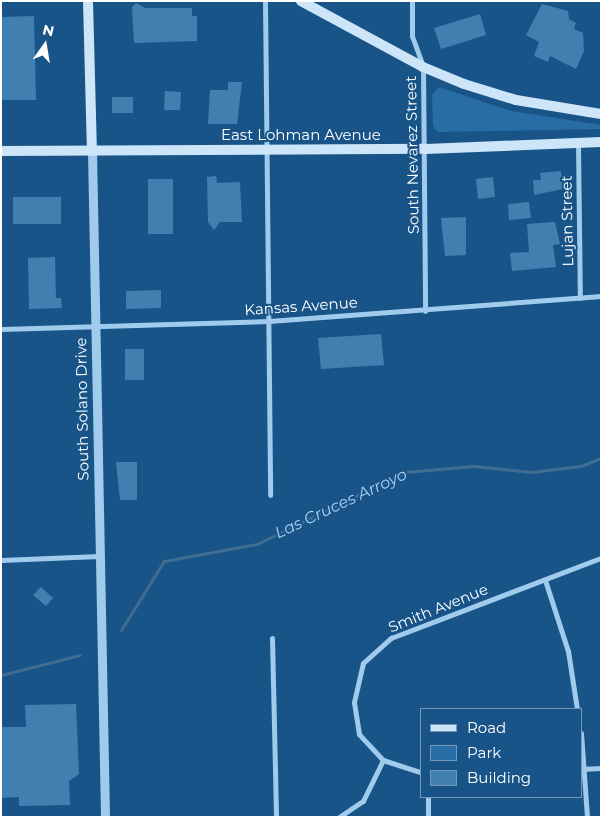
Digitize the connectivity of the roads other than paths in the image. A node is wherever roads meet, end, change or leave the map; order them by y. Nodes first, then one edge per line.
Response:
1 (88, 1) edge
2 (265, 1) edge
3 (301, 1) edge
4 (412, 1) edge
5 (423, 67) junction
6 (601, 114) edge
7 (601, 142) edge
8 (578, 144) junction
9 (426, 149) junction
10 (92, 150) junction
11 (264, 150) junction
12 (1, 151) edge
13 (601, 296) edge
14 (580, 298) junction
15 (425, 311) junction
16 (269, 321) junction
17 (96, 327) junction
18 (1, 329) edge
19 (270, 494) dead end
20 (99, 556) junction
21 (601, 558) edge
22 (1, 560) edge
23 (545, 580) junction
24 (272, 638) dead end
25 (577, 708) edge
26 (582, 745) edge
27 (383, 760) junction
28 (601, 768) edge
29 (584, 769) edge
30 (420, 772) edge
31 (428, 798) edge
32 (105, 817) edge
33 (276, 817) edge
34 (339, 817) edge
35 (428, 817) edge
36 (587, 817) edge

1 - 10 main road, South Solano Drive
2 - 11 street
3 - 5 main road
4 - 5 street, South Nevarez Street
5 - 6 main road
5 - 9 street, South Nevarez Street
7 - 8 main road, East Lohman Avenue
8 - 9 main road, East Lohman Avenue
8 - 14 street, Lujan Street
9 - 11 main road, East Lohman Avenue
9 - 15 street, South Nevarez Street
10 - 11 main road, East Lohman Avenue
10 - 12 main road, East Lohman Avenue
10 - 17 street, South Solano Drive
11 - 16 street
13 - 14 street, Kansas Avenue
14 - 15 street, Kansas Avenue
15 - 16 street, Kansas Avenue
16 - 17 street, Kansas Avenue
16 - 19 street
17 - 18 street, Kansas Avenue
17 - 20 street, South Solano Drive
20 - 22 street
20 - 32 street, South Solano Drive
21 - 23 street, Smith Avenue
23 - 25 street
23 - 27 street, Smith Avenue
24 - 33 street
26 - 29 street
27 - 30 street
27 - 34 street
28 - 29 street
29 - 36 street
31 - 35 street

